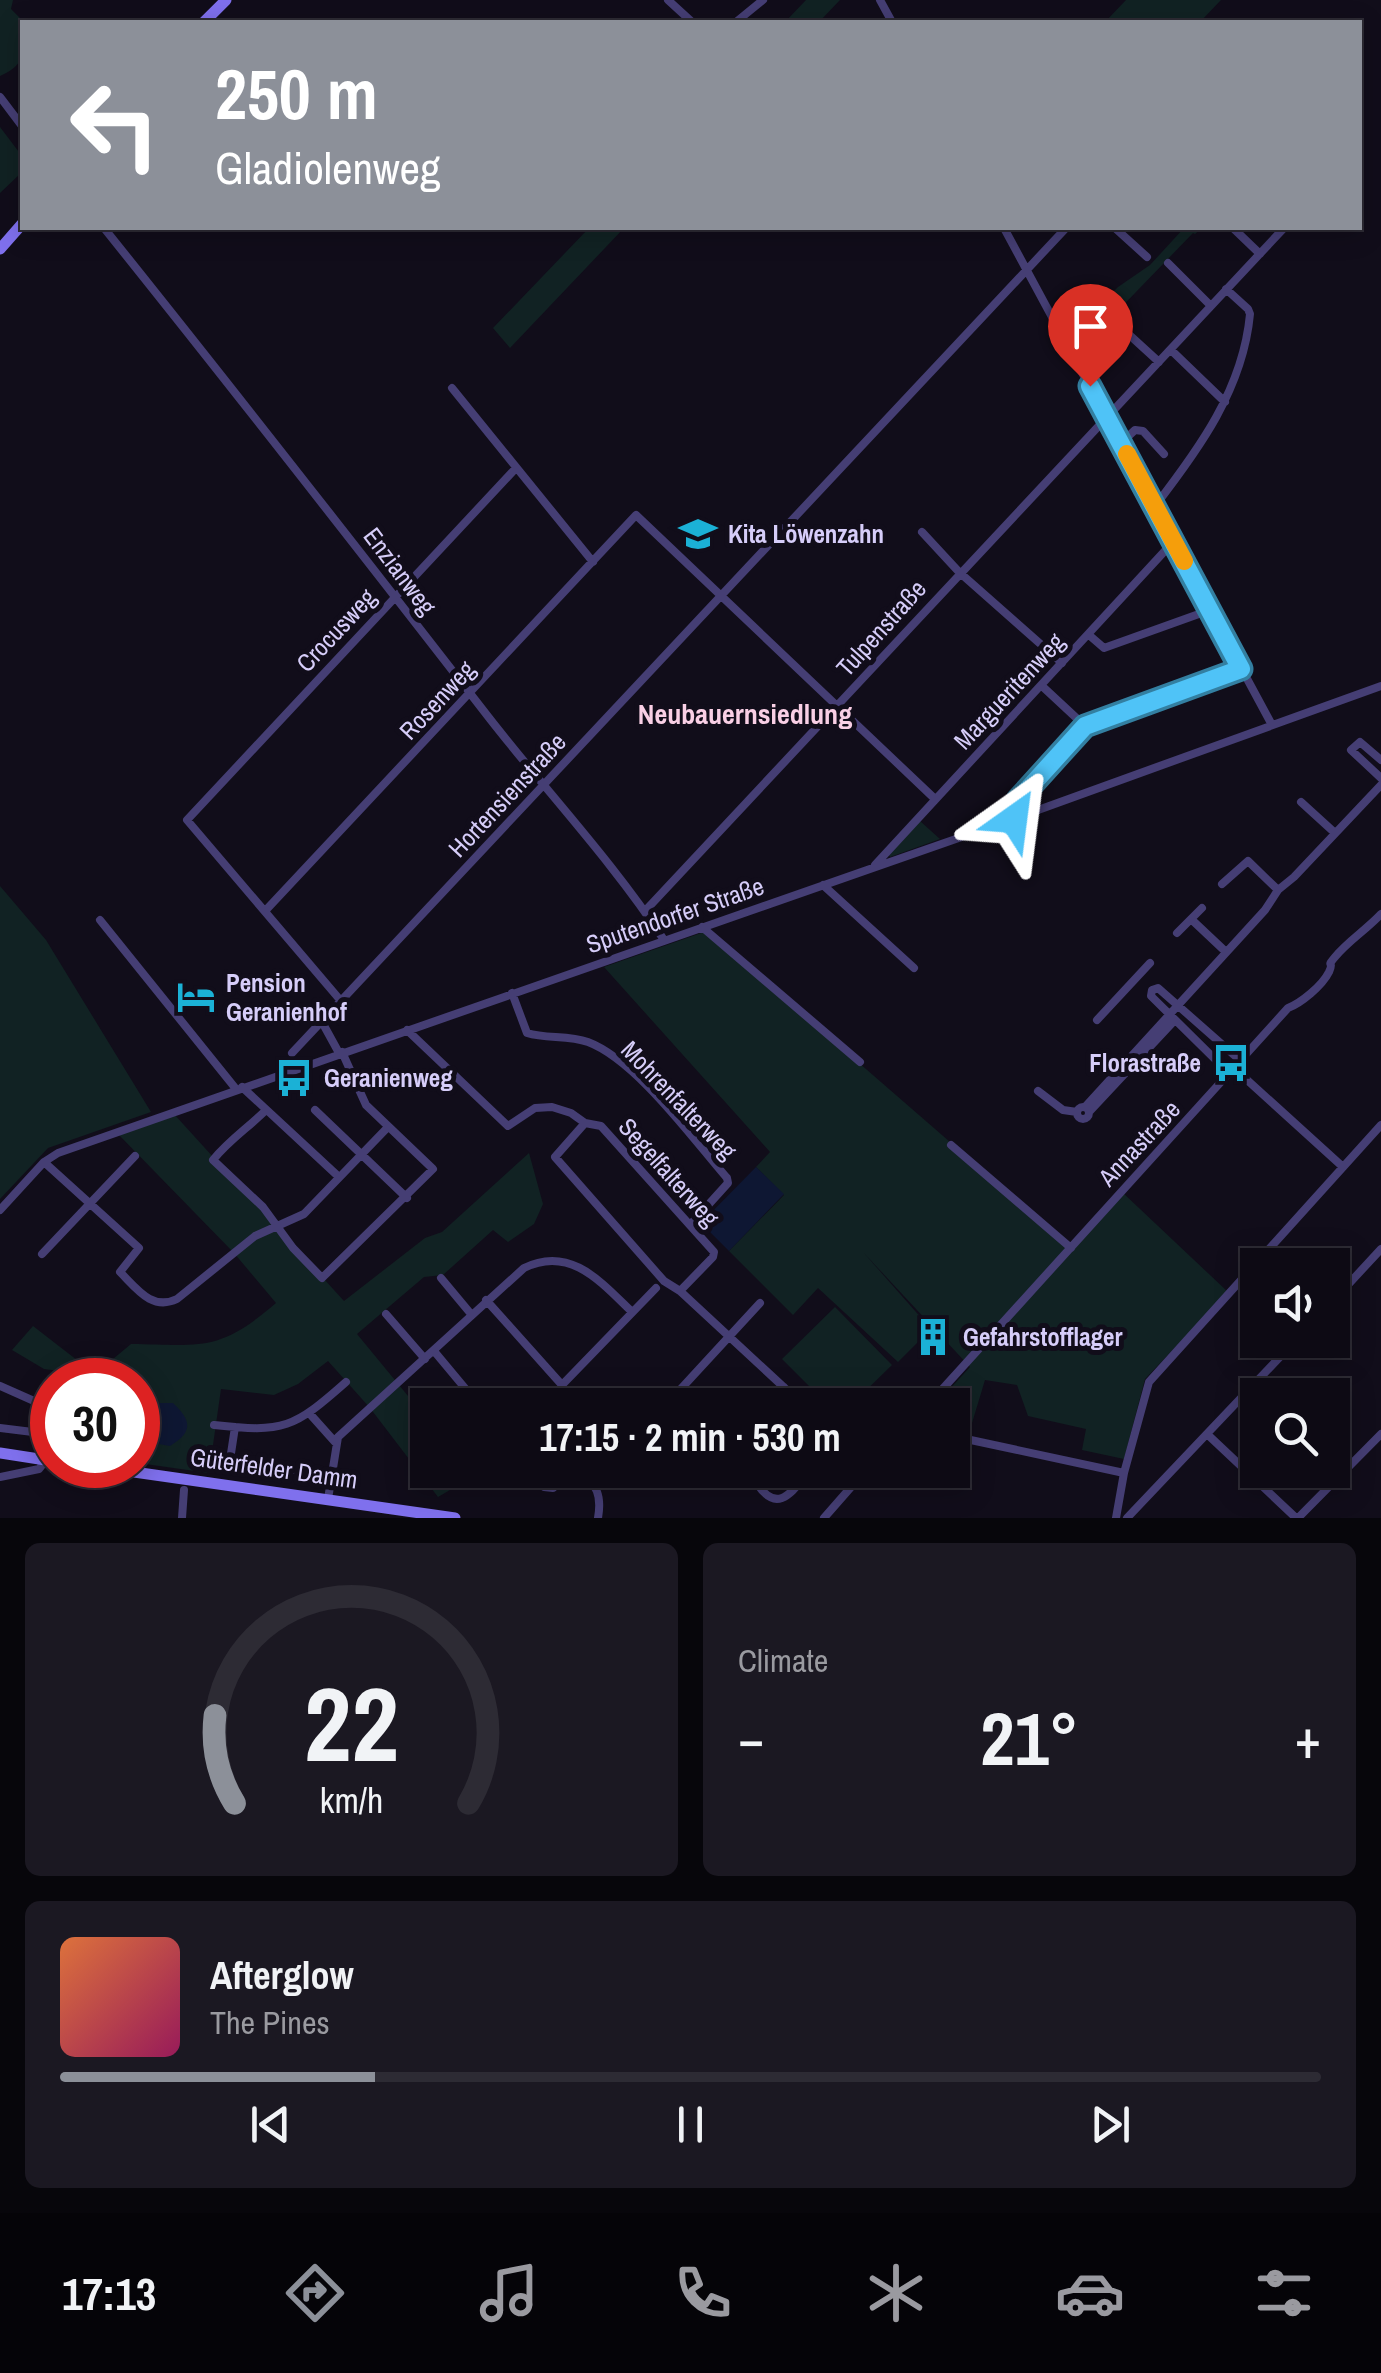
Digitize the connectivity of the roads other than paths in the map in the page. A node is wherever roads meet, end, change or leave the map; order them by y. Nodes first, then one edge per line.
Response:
1 (226, 0) edge
2 (236, 0) edge
3 (668, 0) edge
4 (763, 0) edge
5 (206, 20) edge
6 (217, 20) edge
7 (690, 20) edge
8 (738, 20) edge
9 (0, 97) edge
10 (20, 123) edge
11 (20, 226) edge
12 (106, 230) edge
13 (1005, 230) edge
14 (1064, 230) edge
15 (1117, 230) edge
16 (1234, 230) edge
17 (1282, 230) edge
18 (0, 249) edge
19 (1260, 254) junction
20 (1147, 257) dead end
21 (1168, 264) dead end
22 (1028, 268) junction
23 (1226, 289) junction
24 (1211, 306) junction
25 (1114, 320) dead end
26 (1170, 350) junction
27 (1158, 362) junction
28 (452, 388) dead end
29 (1225, 402) junction
30 (1106, 416) junction
31 (1120, 442) junction
32 (1164, 454) dead end
33 (516, 468) junction
34 (1155, 506) junction
35 (922, 532) dead end
36 (1174, 542) junction
37 (594, 562) junction
38 (959, 572) junction
39 (720, 594) junction
40 (394, 597) junction
41 (1210, 610) junction
42 (1088, 636) junction
43 (1062, 663) junction
44 (1241, 669) junction
45 (1042, 686) junction
46 (1381, 686) edge
47 (470, 694) junction
48 (838, 704) junction
49 (1272, 725) junction
50 (1085, 726) junction
51 (1381, 760) edge
52 (1381, 782) edge
53 (542, 786) junction
54 (935, 799) junction
55 (1301, 802) dead end
56 (1014, 819) junction
57 (1335, 833) junction
58 (874, 867) junction
59 (823, 884) junction
60 (1222, 884) dead end
61 (1278, 890) junction
62 (1202, 908) dead end
63 (266, 910) junction
64 (645, 911) junction
65 (1381, 914) edge
66 (1191, 919) junction
67 (100, 920) dead end
68 (702, 928) junction
69 (1177, 934) dead end
70 (664, 940) junction
71 (1226, 952) junction
72 (1150, 963) dead end
73 (914, 968) dead end
74 (1136, 977) junction
75 (1152, 990) junction
76 (512, 994) junction
77 (341, 1001) junction
78 (1178, 1005) junction
79 (1171, 1018) junction
80 (1098, 1020) dead end
81 (322, 1022) junction
82 (407, 1030) junction
83 (292, 1053) dead end
84 (340, 1053) junction
85 (860, 1062) dead end
86 (1236, 1068) junction
87 (239, 1088) junction
88 (1038, 1091) dead end
89 (266, 1110) junction
90 (315, 1110) dead end
91 (584, 1123) junction
92 (1381, 1126) edge
93 (388, 1127) junction
94 (952, 1145) dead end
95 (135, 1156) dead end
96 (360, 1156) junction
97 (44, 1162) junction
98 (1343, 1167) junction
99 (339, 1177) junction
100 (407, 1198) junction
101 (89, 1204) junction
102 (0, 1210) edge
103 (278, 1223) junction
104 (690, 1225) junction
105 (1071, 1248) junction
106 (1381, 1249) edge
107 (42, 1254) dead end
108 (441, 1278) dead end
109 (1350, 1283) edge
110 (656, 1288) dead end
111 (680, 1291) junction
112 (486, 1300) junction
113 (760, 1303) dead end
114 (632, 1312) junction
115 (386, 1314) dead end
116 (471, 1314) junction
117 (726, 1334) junction
118 (434, 1350) junction
119 (1279, 1358) edge
120 (425, 1359) junction
121 (346, 1382) dead end
122 (562, 1385) junction
123 (0, 1386) edge
124 (465, 1388) edge
125 (560, 1388) edge
126 (680, 1388) edge
127 (784, 1388) edge
128 (943, 1388) edge
129 (310, 1414) junction
130 (214, 1424) dead end
131 (235, 1427) junction
132 (0, 1428) edge
133 (1207, 1434) junction
134 (1381, 1434) edge
135 (970, 1440) edge
136 (335, 1442) junction
137 (0, 1453) edge
138 (30, 1457) edge
139 (30, 1470) edge
140 (1124, 1473) junction
141 (160, 1475) edge
142 (331, 1475) junction
143 (0, 1477) edge
144 (598, 1488) edge
145 (761, 1488) edge
146 (794, 1488) edge
147 (850, 1488) edge
148 (184, 1490) dead end
149 (328, 1499) junction
150 (435, 1516) edge
151 (182, 1518) edge
152 (455, 1518) edge
153 (598, 1518) edge
154 (824, 1518) edge
155 (1116, 1518) edge
156 (1127, 1518) edge
157 (1297, 1518) edge

1 - 5 street
2 - 6 street
3 - 7 street
4 - 8 street
9 - 10 street
11 - 18 street
12 - 40 street, Enzianweg
13 - 22 street
14 - 22 street, Hortensienstraße
15 - 20 street
16 - 19 street
17 - 19 street, Tulpenstraße
19 - 23 street, Tulpenstraße
21 - 24 street
22 - 30 street
22 - 39 street, Hortensienstraße
23 - 24 street, Tulpenstraße
23 - 29 street
24 - 26 street, Tulpenstraße
25 - 27 street
26 - 27 street, Tulpenstraße
26 - 29 street
27 - 30 street, Tulpenstraße
28 - 33 street
29 - 34 street
30 - 31 street
30 - 38 street, Tulpenstraße
31 - 32 street
31 - 34 street
33 - 37 street
33 - 40 street, Crocusweg
34 - 36 street
35 - 38 street
36 - 41 street
36 - 42 street, Margueritenweg
37 - 39 street, Rosenweg
37 - 47 street, Rosenweg
38 - 43 street
38 - 48 street, Tulpenstraße
39 - 48 street
39 - 53 street, Hortensienstraße
40 - 47 street, Enzianweg
40 - 63 street, Crocusweg
41 - 42 street
41 - 44 street
42 - 43 street, Margueritenweg
43 - 45 street, Margueritenweg
44 - 49 street
44 - 50 street
45 - 50 street
45 - 54 street, Margueritenweg
46 - 49 street, Sputendorfer Straße
47 - 53 street, Enzianweg
47 - 63 street, Rosenweg
48 - 54 street
48 - 64 street, Tulpenstraße
49 - 56 street, Sputendorfer Straße
50 - 56 street
51 - 52 street
52 - 57 street
53 - 64 street, Enzianweg
53 - 77 street, Hortensienstraße
54 - 58 street, Margueritenweg
55 - 57 street
56 - 58 street, Sputendorfer Straße
57 - 61 street
58 - 59 street, Sputendorfer Straße
59 - 68 street, Sputendorfer Straße
59 - 73 street
60 - 61 street
61 - 71 street
62 - 66 street
63 - 77 street
64 - 70 street, Enzianweg
65 - 86 street, Annastraße
66 - 69 street
66 - 71 street
67 - 87 street
68 - 70 street, Sputendorfer Straße
68 - 85 street
70 - 76 street, Sputendorfer Straße
71 - 78 street
72 - 74 street
74 - 75 street
74 - 80 street
75 - 78 street
75 - 79 street
76 - 82 street, Sputendorfer Straße
76 - 104 street, Mohrenfalterweg
77 - 81 street, Hortensienstraße
78 - 79 street
78 - 86 street
79 - 86 street
79 - 88 street
81 - 83 street, Hortensienstraße
81 - 84 street
82 - 84 street, Sputendorfer Straße
82 - 91 street, Segelfalterweg
84 - 87 street, Sputendorfer Straße
84 - 93 street
86 - 98 street
86 - 105 street, Annastraße
87 - 89 street
87 - 97 street, Sputendorfer Straße
89 - 99 street
89 - 103 street
90 - 96 street
91 - 104 street, Segelfalterweg
91 - 111 street
92 - 98 street
93 - 96 street
93 - 100 street
94 - 105 street
95 - 101 street
96 - 99 street
96 - 100 street
97 - 101 street
97 - 102 street, Sputendorfer Straße
98 - 140 street
99 - 103 street
100 - 103 street
101 - 103 street
101 - 107 street
104 - 111 street, Segelfalterweg
105 - 128 street, Annastraße
106 - 109 street
108 - 116 street
110 - 114 street
111 - 117 street
112 - 114 street
112 - 116 street
112 - 122 street
113 - 117 street
114 - 122 street
115 - 120 street
116 - 118 street
117 - 126 street
117 - 127 street
118 - 120 street
118 - 124 street
119 - 133 street
120 - 136 street
121 - 129 street
122 - 125 street
123 - 132 street
129 - 131 street
129 - 136 street
130 - 131 street
131 - 142 street
133 - 156 street
133 - 157 street
134 - 157 street
135 - 140 street
136 - 142 street
137 - 138 street
139 - 143 street
140 - 155 street
141 - 149 street, Güterfelder Damm
142 - 149 street
144 - 153 street
145 - 146 street
147 - 154 street
148 - 151 street
149 - 150 street, Güterfelder Damm
150 - 152 street, Güterfelder Damm

